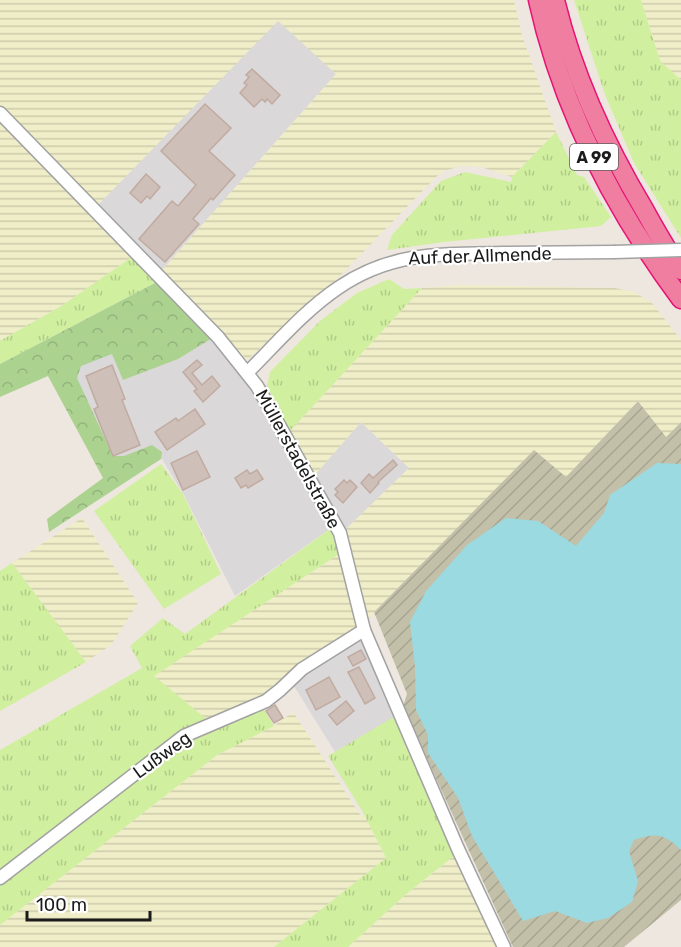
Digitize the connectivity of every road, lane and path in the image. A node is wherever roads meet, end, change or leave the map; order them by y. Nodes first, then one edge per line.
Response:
1 (538, 0) edge
2 (555, 0) edge
3 (0, 113) edge
4 (681, 250) edge
5 (681, 270) edge
6 (681, 299) edge
7 (248, 372) junction
8 (364, 630) junction
9 (0, 878) edge
10 (504, 947) edge

1 - 6 highway, A 99
2 - 5 highway, A 99
3 - 7 street, Müllerstadelstraße
4 - 7 street, Auf der Allmende, bridge
7 - 8 street, Müllerstadelstraße
8 - 9 street, Lußweg
8 - 10 street, Müllerstadelstraße

